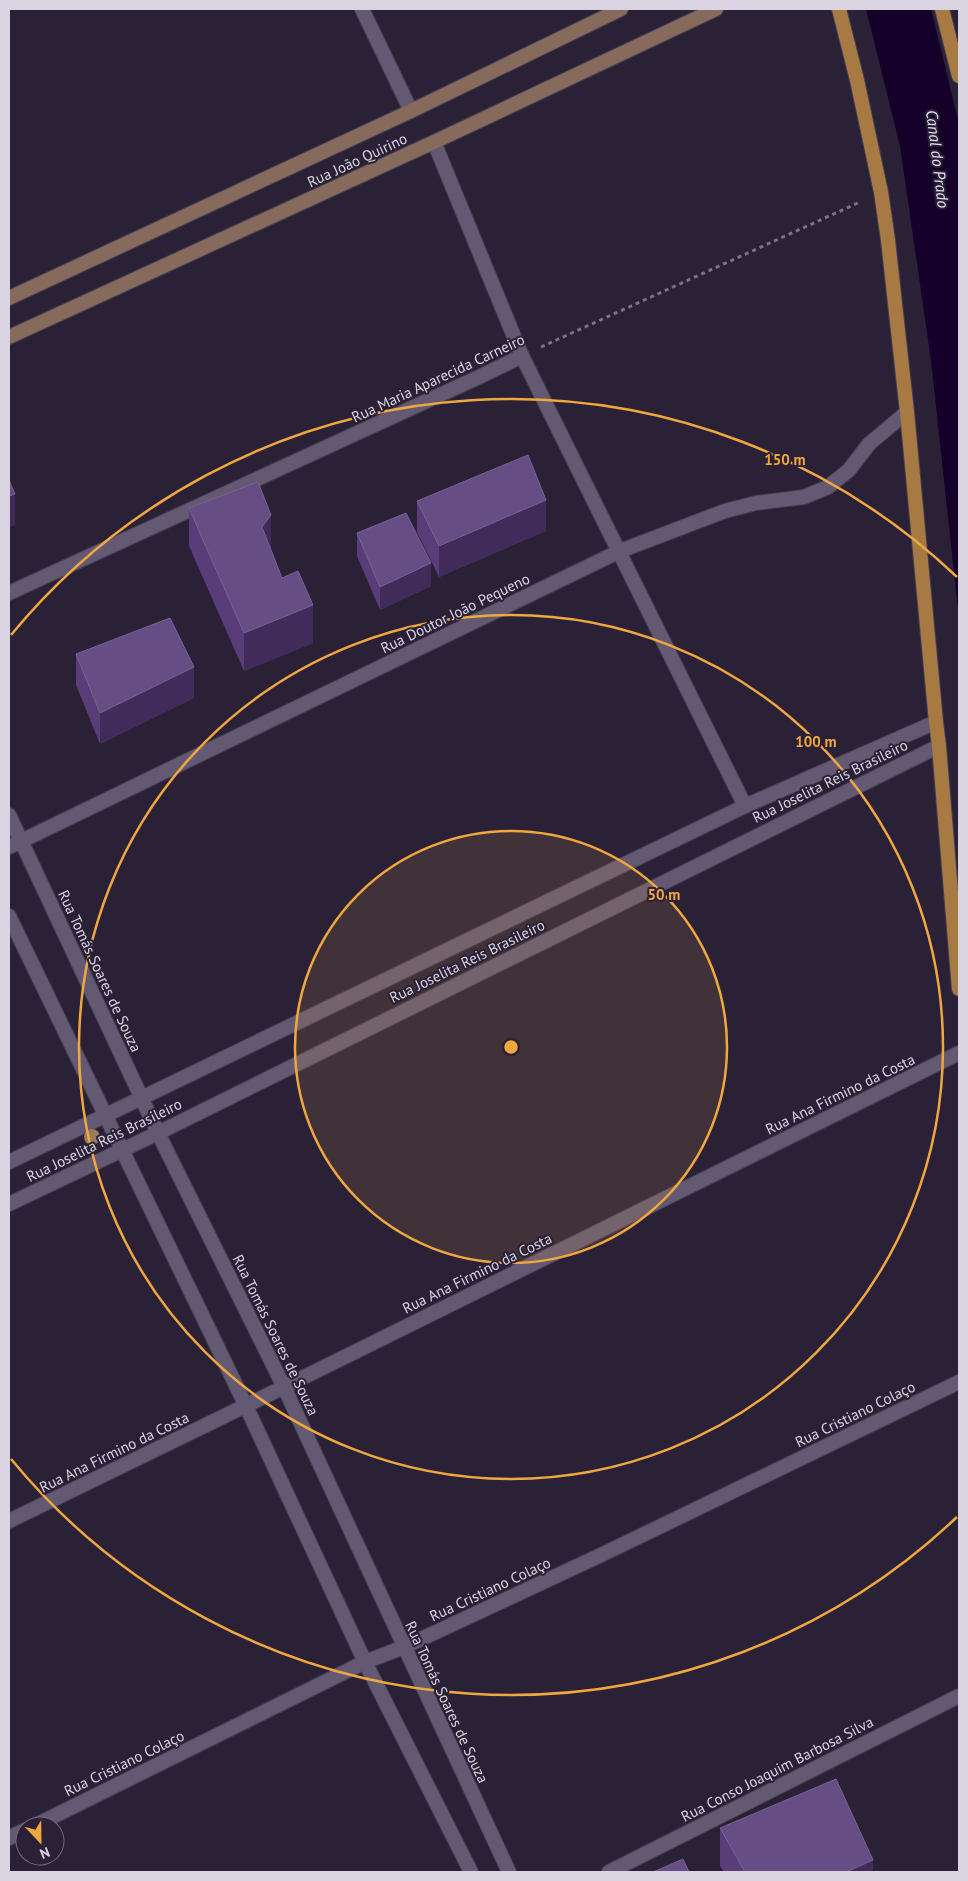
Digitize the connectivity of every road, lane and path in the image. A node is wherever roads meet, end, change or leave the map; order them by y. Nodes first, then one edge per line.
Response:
1 (362, 9) edge
2 (621, 9) edge
3 (716, 9) edge
4 (839, 9) edge
5 (942, 9) edge
6 (959, 76) edge
7 (411, 111) junction
8 (434, 142) junction
9 (881, 192) junction
10 (9, 298) edge
11 (9, 337) edge
12 (522, 356) junction
13 (907, 412) junction
14 (620, 551) junction
15 (9, 593) edge
16 (936, 722) junction
17 (939, 746) junction
18 (745, 806) junction
19 (9, 815) edge
20 (22, 841) junction
21 (9, 847) edge
22 (9, 916) edge
23 (959, 989) edge
24 (959, 1053) edge
25 (142, 1097) junction
26 (106, 1116) junction
27 (158, 1133) junction
28 (123, 1150) junction
29 (9, 1162) edge
30 (9, 1204) edge
31 (959, 1382) edge
32 (284, 1387) junction
33 (246, 1406) junction
34 (9, 1522) edge
35 (404, 1647) junction
36 (365, 1662) junction
37 (959, 1696) edge
38 (54, 1816) edge
39 (472, 1872) edge
40 (509, 1872) edge
41 (609, 1872) edge

1 - 7 street
2 - 7 main road, Rua João Quirino
3 - 8 main road, Rua João Quirino
4 - 9 main road
5 - 6 main road
7 - 10 main road, Rua João Quirino
8 - 11 main road, Rua João Quirino
8 - 12 street
9 - 12 path, Rua Maria Aparecida Carneiro
9 - 13 main road
12 - 14 street
12 - 15 street, Rua Maria Aparecida Carneiro
13 - 14 street, Rua Doutor João Pequeno
13 - 16 main road
14 - 18 street
14 - 20 street, Rua Doutor João Pequeno
16 - 17 main road
16 - 18 street, Rua Joselita Reis Brasileiro
17 - 23 main road
17 - 27 street, Rua Joselita Reis Brasileiro
18 - 25 street, Rua Joselita Reis Brasileiro
19 - 20 street, Rua Tomás Soares de Souza
20 - 21 street, Rua Doutor João Pequeno
20 - 25 street, Rua Tomás Soares de Souza
22 - 26 street
24 - 32 street, Rua Ana Firmino da Costa
25 - 26 street, Rua Joselita Reis Brasileiro
25 - 27 street, Rua Tomás Soares de Souza
26 - 28 street
26 - 29 street, Rua Joselita Reis Brasileiro
27 - 28 street, Rua Joselita Reis Brasileiro
27 - 32 street, Rua Tomás Soares de Souza
28 - 30 street, Rua Joselita Reis Brasileiro
28 - 33 street
31 - 35 street, Rua Cristiano Colaço
32 - 33 street, Rua Ana Firmino da Costa
32 - 35 street, Rua Tomás Soares de Souza
33 - 34 street, Rua Ana Firmino da Costa
33 - 36 street
35 - 36 street, Rua Cristiano Colaço
35 - 40 street, Rua Tomás Soares de Souza
36 - 38 street, Rua Cristiano Colaço
36 - 39 street
37 - 41 street, Rua Conso Joaquim Barbosa Silva

